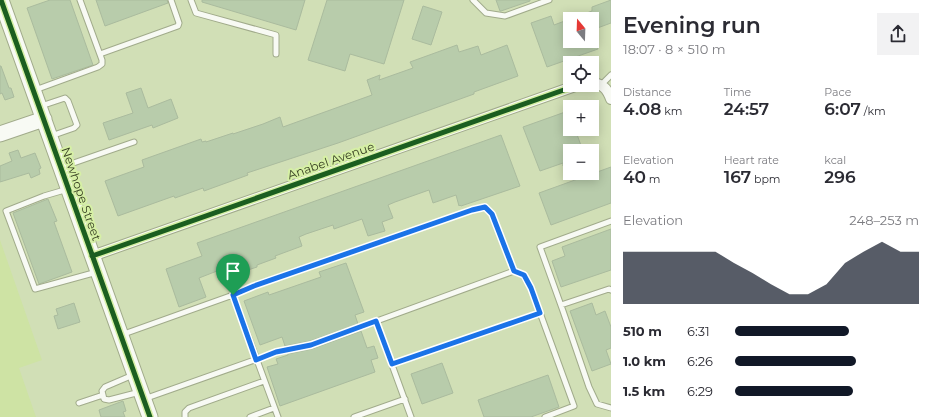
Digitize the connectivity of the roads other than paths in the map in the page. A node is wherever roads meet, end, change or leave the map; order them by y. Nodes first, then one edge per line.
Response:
1 (1, 0) edge
2 (80, 0) edge
3 (170, 0) edge
4 (191, 0) edge
5 (473, 0) edge
6 (549, 0) edge
7 (100, 54) junction
8 (276, 54) dead end
9 (611, 75) edge
10 (599, 82) edge
11 (599, 85) edge
12 (34, 90) junction
13 (563, 90) edge
14 (611, 100) edge
15 (42, 113) junction
16 (0, 134) edge
17 (50, 136) junction
18 (134, 142) dead end
19 (61, 167) junction
20 (69, 189) junction
21 (611, 221) edge
22 (92, 256) junction
23 (514, 271) junction
24 (97, 272) junction
25 (611, 290) edge
26 (233, 295) junction
27 (561, 305) junction
28 (540, 313) junction
29 (376, 321) junction
30 (120, 335) junction
31 (256, 360) junction
32 (392, 364) junction
33 (134, 374) junction
34 (264, 381) junction
35 (103, 395) junction
36 (142, 396) junction
37 (405, 399) junction
38 (79, 403) dead end
39 (274, 408) junction
40 (611, 408) edge
41 (150, 417) edge
42 (185, 417) edge
43 (250, 417) edge
44 (278, 417) edge
45 (354, 417) edge
46 (411, 417) edge
47 (545, 417) edge

1 - 12 street, Newhope Street
2 - 7 lane
3 - 7 lane
4 - 8 lane
5 - 6 lane
7 - 12 lane
9 - 10 lane
11 - 14 street
12 - 15 street, Newhope Street
13 - 22 street, Anabel Avenue
15 - 16 street
15 - 17 street, Newhope Street
15 - 17 lane
17 - 19 street, Newhope Street
18 - 19 lane
19 - 20 street, Newhope Street
20 - 22 street, Newhope Street
20 - 24 lane
21 - 27 lane
22 - 24 street, Newhope Street
23 - 26 lane
23 - 28 lane
23 - 29 lane
24 - 30 street, Newhope Street
25 - 27 lane
26 - 30 lane
26 - 31 lane
27 - 40 lane
28 - 32 lane
28 - 47 lane
29 - 31 lane
29 - 32 lane
30 - 33 street, Newhope Street
31 - 34 lane
31 - 36 lane
32 - 37 lane
33 - 35 lane
33 - 36 street, Newhope Street
34 - 39 lane
34 - 42 lane
35 - 36 lane
35 - 38 lane
36 - 41 street, Newhope Street
37 - 45 lane
37 - 46 lane
39 - 43 lane
39 - 44 lane

